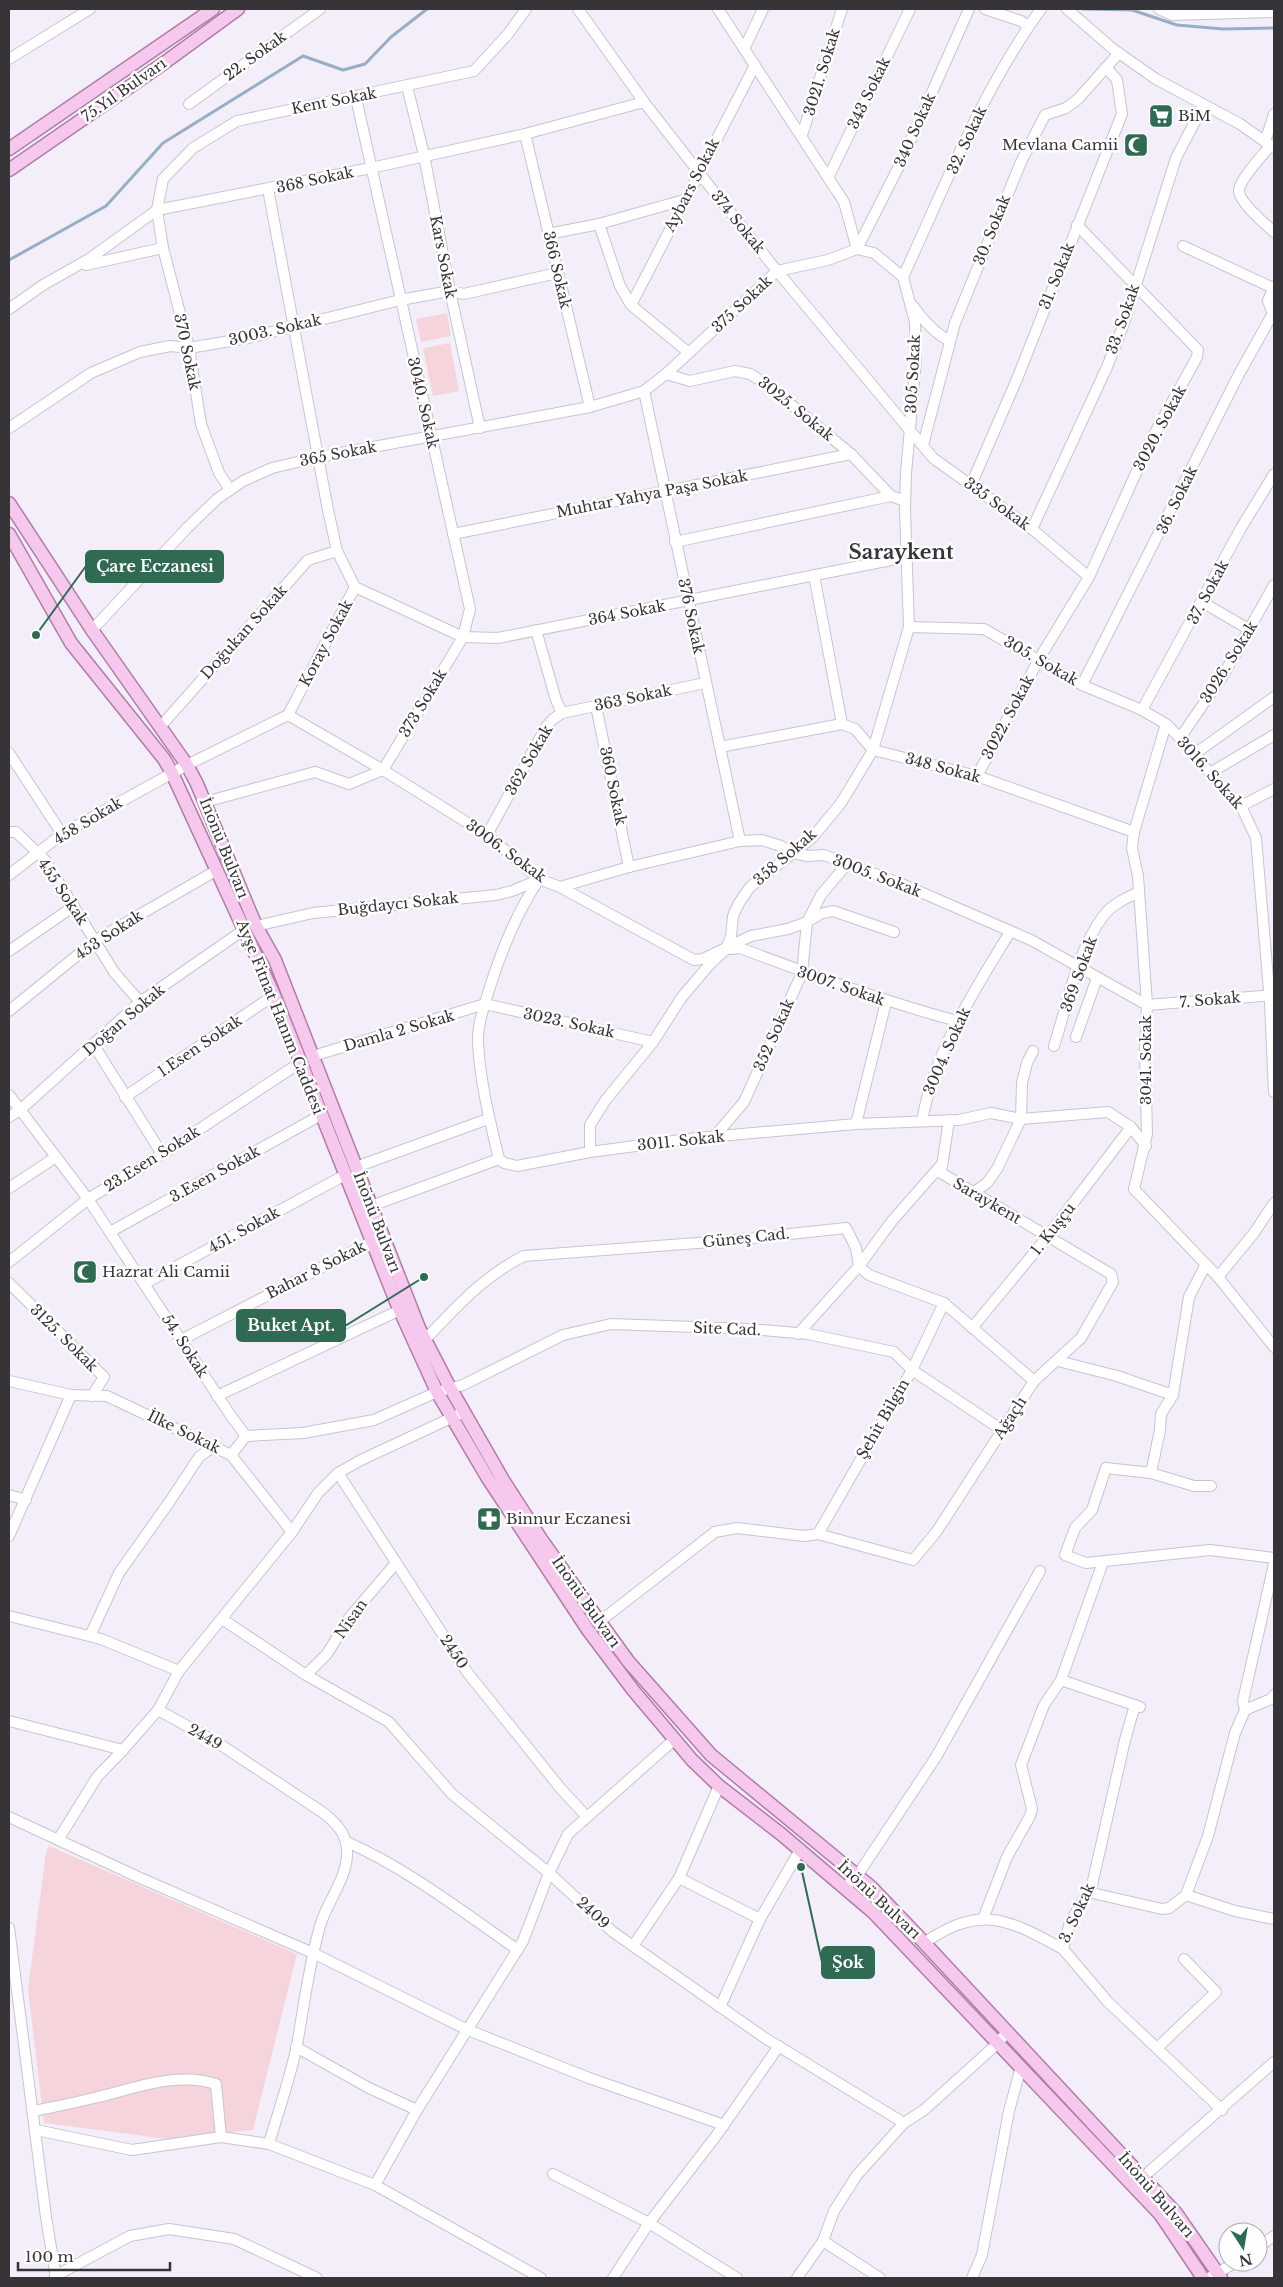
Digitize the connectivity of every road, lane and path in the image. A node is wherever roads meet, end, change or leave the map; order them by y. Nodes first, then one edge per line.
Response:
1 (90, 9) edge
2 (214, 9) edge
3 (238, 9) edge
4 (320, 9) edge
5 (526, 9) edge
6 (578, 9) edge
7 (718, 9) edge
8 (763, 9) edge
9 (842, 9) edge
10 (910, 9) edge
11 (969, 9) edge
12 (985, 9) edge
13 (1041, 9) edge
14 (1067, 9) edge
15 (1159, 9) edge
16 (1274, 12) edge
17 (1028, 26) junction
18 (744, 50) junction
19 (1119, 53) junction
20 (9, 59) edge
21 (754, 66) junction
22 (1106, 67) junction
23 (407, 86) junction
24 (356, 98) junction
25 (644, 102) junction
26 (190, 104) dead end
27 (1204, 106) junction
28 (1274, 114) edge
29 (525, 134) junction
30 (802, 135) junction
31 (1270, 145) edge
32 (9, 149) edge
33 (424, 155) junction
34 (371, 168) junction
35 (9, 170) edge
36 (698, 172) junction
37 (828, 178) junction
38 (268, 189) junction
39 (684, 200) junction
40 (157, 210) junction
41 (599, 224) junction
42 (1077, 225) junction
43 (1274, 232) edge
44 (548, 234) junction
45 (1183, 246) dead end
46 (163, 248) junction
47 (857, 249) junction
48 (76, 267) junction
49 (777, 271) junction
50 (557, 273) junction
51 (903, 277) junction
52 (1134, 286) junction
53 (1274, 287) edge
54 (450, 291) junction
55 (908, 299) junction
56 (400, 300) junction
57 (631, 305) junction
58 (9, 309) edge
59 (1273, 316) edge
60 (292, 326) junction
61 (950, 341) junction
62 (189, 348) junction
63 (689, 353) junction
64 (666, 374) junction
65 (644, 391) junction
66 (590, 407) junction
67 (9, 428) edge
68 (480, 428) junction
69 (909, 428) junction
70 (430, 436) junction
71 (923, 445) junction
72 (851, 454) junction
73 (318, 457) junction
74 (1274, 474) edge
75 (971, 485) junction
76 (230, 490) junction
77 (667, 491) junction
78 (890, 496) junction
79 (905, 501) junction
80 (9, 503) edge
81 (1032, 528) junction
82 (9, 534) edge
83 (453, 534) junction
84 (675, 542) junction
85 (337, 551) junction
86 (906, 557) junction
87 (814, 575) junction
88 (1089, 577) junction
89 (1274, 585) edge
90 (356, 588) junction
91 (687, 601) junction
92 (1202, 602) junction
93 (89, 626) junction
94 (909, 627) junction
95 (536, 630) junction
96 (1250, 630) junction
97 (462, 637) junction
98 (70, 643) junction
99 (1039, 659) junction
100 (705, 683) junction
101 (1082, 685) junction
102 (1274, 697) edge
103 (596, 706) junction
104 (1142, 710) junction
105 (562, 713) junction
106 (288, 715) junction
107 (842, 724) junction
108 (1166, 724) junction
109 (160, 727) junction
110 (1274, 735) edge
111 (1180, 738) junction
112 (720, 747) junction
113 (873, 750) junction
114 (9, 752) edge
115 (1196, 753) junction
116 (187, 765) junction
117 (383, 770) junction
118 (172, 773) junction
119 (1210, 773) junction
120 (977, 776) junction
121 (1274, 789) edge
122 (205, 802) junction
123 (1241, 806) junction
124 (9, 832) edge
125 (1134, 832) junction
126 (62, 834) junction
127 (487, 835) junction
128 (740, 841) junction
129 (792, 853) junction
130 (37, 854) junction
131 (848, 864) junction
132 (629, 867) junction
133 (217, 870) junction
134 (9, 875) edge
135 (539, 879) junction
136 (560, 887) junction
137 (1139, 892) junction
138 (74, 906) junction
139 (808, 922) junction
140 (250, 928) junction
141 (894, 932) dead end
142 (1010, 932) junction
143 (96, 940) junction
144 (726, 949) junction
145 (9, 951) edge
146 (1079, 967) junction
147 (802, 973) junction
148 (1097, 978) junction
149 (274, 995) junction
150 (1272, 995) edge
151 (140, 1002) junction
152 (886, 1002) junction
153 (484, 1004) junction
154 (1146, 1005) junction
155 (9, 1011) edge
156 (956, 1021) junction
157 (1076, 1037) dead end
158 (653, 1042) junction
159 (93, 1044) junction
160 (1054, 1046) dead end
161 (1033, 1051) dead end
162 (313, 1056) junction
163 (301, 1062) junction
164 (1274, 1092) edge
165 (9, 1095) edge
166 (125, 1097) junction
167 (20, 1110) junction
168 (321, 1115) junction
169 (9, 1117) edge
170 (1021, 1119) junction
171 (488, 1120) junction
172 (949, 1120) junction
173 (922, 1121) junction
174 (856, 1124) junction
175 (1131, 1127) junction
176 (714, 1137) junction
177 (1146, 1146) junction
178 (590, 1152) junction
179 (162, 1154) junction
180 (56, 1156) junction
181 (499, 1160) junction
182 (942, 1164) junction
183 (356, 1167) junction
184 (345, 1175) junction
185 (9, 1188) edge
186 (974, 1192) junction
187 (88, 1199) junction
188 (1274, 1203) edge
189 (371, 1206) junction
190 (110, 1232) junction
191 (1048, 1236) junction
192 (372, 1242) junction
193 (9, 1262) edge
194 (1206, 1264) junction
195 (859, 1266) junction
196 (1218, 1277) junction
197 (1113, 1282) joint
198 (9, 1283) edge
199 (144, 1284) junction
200 (944, 1303) junction
201 (400, 1310) junction
202 (972, 1328) junction
203 (798, 1334) junction
204 (181, 1340) junction
205 (425, 1340) junction
206 (1274, 1347) edge
207 (1058, 1358) junction
208 (912, 1370) junction
209 (9, 1381) edge
210 (1034, 1381) junction
211 (452, 1390) junction
212 (438, 1392) junction
213 (71, 1395) junction
214 (1173, 1395) junction
215 (92, 1396) junction
216 (217, 1396) junction
217 (459, 1415) junction
218 (1002, 1430) junction
219 (246, 1436) junction
220 (214, 1446) junction
221 (231, 1455) junction
222 (338, 1473) junction
223 (1151, 1473) junction
224 (1211, 1486) dead end
225 (9, 1495) edge
226 (26, 1500) junction
227 (292, 1532) junction
228 (818, 1534) junction
229 (9, 1536) edge
230 (1274, 1558) edge
231 (1103, 1562) junction
232 (396, 1563) junction
233 (1274, 1564) edge
234 (1040, 1571) dead end
235 (9, 1616) edge
236 (222, 1619) junction
237 (599, 1622) junction
238 (90, 1636) junction
239 (179, 1672) junction
240 (306, 1675) junction
241 (1062, 1680) junction
242 (1274, 1695) edge
243 (158, 1710) junction
244 (1245, 1710) junction
245 (9, 1721) edge
246 (675, 1738) junction
247 (123, 1750) junction
248 (719, 1786) junction
249 (9, 1817) edge
250 (587, 1817) junction
251 (58, 1840) junction
252 (346, 1842) junction
253 (800, 1850) junction
254 (549, 1873) junction
255 (857, 1876) junction
256 (679, 1878) junction
257 (845, 1888) junction
258 (1088, 1892) junction
259 (1186, 1895) junction
260 (983, 1919) junction
261 (1274, 1919) edge
262 (760, 1920) junction
263 (9, 1928) edge
264 (924, 1943) junction
265 (633, 1946) junction
266 (1063, 1948) junction
267 (518, 1950) junction
268 (313, 1953) junction
269 (1184, 1959) dead end
270 (720, 2007) junction
271 (468, 2030) junction
272 (1007, 2032) junction
273 (997, 2044) junction
274 (779, 2046) junction
275 (296, 2048) junction
276 (1157, 2048) junction
277 (1274, 2062) edge
278 (1021, 2067) junction
279 (417, 2110) junction
280 (1222, 2110) junction
281 (33, 2111) junction
282 (904, 2123) junction
283 (724, 2125) junction
284 (36, 2130) junction
285 (221, 2137) junction
286 (269, 2144) junction
287 (553, 2174) dead end
288 (1142, 2178) junction
289 (375, 2185) junction
290 (649, 2223) junction
291 (823, 2241) junction
292 (56, 2277) edge
293 (1216, 2277) edge
294 (317, 2278) edge
295 (540, 2278) edge
296 (613, 2278) edge
297 (737, 2278) edge
298 (797, 2278) edge
299 (880, 2278) edge
300 (972, 2278) edge
301 (1203, 2278) edge

1 - 20 street
2 - 32 main road, 75.Yıl Bulvarı
3 - 35 main road, 75.Yıl Bulvarı
4 - 26 street, 22. Sokak
5 - 23 street, Kent Sokak
6 - 25 street, 374 Sokak
7 - 18 street
8 - 18 street
9 - 30 street, 3021. Sokak
10 - 37 street, 343 Sokak
11 - 47 street, 340 Sokak
12 - 17 street
13 - 17 street, 32. Sokak
14 - 19 street
15 - 16 street
17 - 51 street, 32. Sokak
18 - 21 street
19 - 22 street, 30. Sokak
19 - 27 street
21 - 30 street
21 - 36 street, Aybars Sokak
22 - 42 street, 31. Sokak
22 - 61 street, 30. Sokak
23 - 24 street, Kent Sokak
23 - 33 street, Kars Sokak
24 - 34 street, 3040. Sokak
24 - 40 street, Kent Sokak
25 - 29 street, 368 Sokak
25 - 36 street, 374 Sokak
27 - 31 street
27 - 52 street, 33. Sokak
28 - 31 street
29 - 33 street, 368 Sokak
29 - 44 street, 366 Sokak
30 - 37 street
31 - 43 street
33 - 34 street, 368 Sokak
33 - 54 street, Kars Sokak
34 - 38 street, 368 Sokak
34 - 56 street, 3040. Sokak
36 - 39 street, Aybars Sokak
36 - 49 street, 374 Sokak
37 - 47 street
38 - 40 street, 368 Sokak
38 - 60 street, Koray Sokak
39 - 41 street
39 - 57 street, Aybars Sokak
40 - 46 street, 370 Sokak
40 - 48 street, 368 Sokak
41 - 44 street
41 - 57 street
42 - 52 street, 3020. Sokak
42 - 75 street, 31. Sokak
44 - 50 street, 366 Sokak
45 - 53 street
46 - 48 street
46 - 62 street, 370 Sokak
47 - 49 street, 375 Sokak
47 - 51 street
48 - 58 street, 368 Sokak
49 - 63 street, 375 Sokak
49 - 69 street, 374 Sokak
50 - 54 street, 3003. Sokak
50 - 66 street, 366 Sokak
51 - 55 street, 305 Sokak
52 - 81 street, 33. Sokak
52 - 88 street, 3020. Sokak
53 - 59 street
54 - 56 street, 3003. Sokak
54 - 68 street, Kars Sokak
55 - 61 street
55 - 69 street, 305 Sokak
56 - 60 street, 3003. Sokak
56 - 70 street, 3040. Sokak
57 - 63 street
59 - 101 street, 36. Sokak
60 - 62 street, 3003. Sokak
60 - 73 street, Koray Sokak
61 - 71 street, 30. Sokak
62 - 67 street, 3003. Sokak
62 - 76 street, 370 Sokak
63 - 64 street, 375 Sokak
64 - 65 street, 375 Sokak
64 - 72 street, 3025. Sokak
65 - 66 street, 365 Sokak
65 - 77 street, 376 Sokak
66 - 68 street, 365 Sokak
68 - 70 street, 365 Sokak
69 - 71 street, 335 Sokak
69 - 79 street, 305 Sokak
70 - 73 street, 365 Sokak
70 - 83 street, 3040. Sokak
71 - 75 street, 335 Sokak
72 - 77 street, Muhtar Yahya Paşa Sokak
72 - 78 street, 3025. Sokak
73 - 76 street, 365 Sokak
73 - 85 street, Koray Sokak
74 - 92 street, 37. Sokak
75 - 81 street, 335 Sokak
76 - 93 street, 365 Sokak
77 - 83 street, Muhtar Yahya Paşa Sokak
77 - 84 street, 376 Sokak
78 - 79 street, 3025. Sokak
78 - 84 street
79 - 86 street, 305 Sokak
80 - 93 main road
81 - 88 street, 335 Sokak
82 - 98 main road, Ayşe Fitnat Hanım Caddesi
83 - 97 street, 3040. Sokak
84 - 91 street, 376 Sokak
85 - 90 street, Koray Sokak
85 - 109 street, Doğukan Sokak
86 - 87 street, 364 Sokak
86 - 94 street, 305 Sokak
87 - 91 street, 364 Sokak
87 - 107 street
88 - 99 street, 3020. Sokak
89 - 96 street, 3026. Sokak
90 - 97 street, 364 Sokak
90 - 106 street, Koray Sokak
91 - 95 street, 364 Sokak
91 - 100 street, 376 Sokak
92 - 96 street
92 - 104 street, 37. Sokak
93 - 98 main road
93 - 109 main road
94 - 99 street, 305. Sokak
94 - 113 street
95 - 97 street, 364 Sokak
95 - 105 street, 362 Sokak
96 - 111 street, 3026. Sokak
97 - 117 street, 373 Sokak
98 - 118 main road, Ayşe Fitnat Hanım Caddesi
99 - 101 street, 305. Sokak
99 - 120 street, 3022. Sokak
100 - 103 street, 363 Sokak
100 - 112 street, 376 Sokak
101 - 104 street, 305. Sokak
102 - 115 street
103 - 105 street, 363 Sokak
103 - 132 street, 360 Sokak
104 - 108 street, 305. Sokak
105 - 127 street, 362 Sokak
106 - 116 street
106 - 117 street, 3006. Sokak
107 - 112 street
107 - 113 street
108 - 111 street, 3016. Sokak
108 - 125 street, 3041. Sokak
109 - 116 main road
110 - 119 street
111 - 115 street, 3016. Sokak
112 - 128 street, 376 Sokak
113 - 120 street, 348 Sokak
113 - 129 street, 358 Sokak
114 - 126 street
115 - 119 street, 3016. Sokak
116 - 118 street, 458 Sokak
116 - 122 main road, İnönü Bulvarı
117 - 122 street
117 - 127 street, 3006. Sokak
118 - 126 street, 458 Sokak
118 - 133 main road, Ayşe Fitnat Hanım Caddesi
119 - 123 street, 3016. Sokak
120 - 125 street, 348 Sokak
121 - 123 street
122 - 140 main road, İnönü Bulvarı
123 - 150 street, 3016. Sokak
124 - 130 street, 455 Sokak
125 - 137 street, 3041. Sokak
126 - 130 street, 458 Sokak
127 - 135 street, 3006. Sokak
128 - 129 street, 3005. Sokak
128 - 132 street, 3005. Sokak
129 - 131 street, 3005. Sokak
129 - 144 street, 358 Sokak
130 - 134 street, 458 Sokak
130 - 138 street, 455 Sokak
131 - 139 street, 352 Sokak
131 - 142 street, 3005. Sokak
132 - 136 street, 3005. Sokak
133 - 140 main road, Ayşe Fitnat Hanım Caddesi
133 - 143 street, 453 Sokak
135 - 136 street, 3006. Sokak
135 - 140 street, Buğdaycı Sokak
135 - 153 street
136 - 144 street, 3006. Sokak
137 - 146 street, 369 Sokak
137 - 154 street, 3041. Sokak
138 - 143 street, 455 Sokak
138 - 145 street
139 - 141 street, 3006. Sokak
139 - 144 street, 3006. Sokak
139 - 147 street, 352 Sokak
140 - 149 main road, Ayşe Fitnat Hanım Caddesi
140 - 151 street, Doğan Sokak
140 - 162 main road, İnönü Bulvarı
142 - 146 street, 3005. Sokak
142 - 156 street, 3004. Sokak
143 - 151 street, 455 Sokak
143 - 155 street, 453 Sokak
144 - 147 street, 3007. Sokak
144 - 158 street
146 - 148 street, 3005. Sokak
146 - 160 street, 369 Sokak
147 - 152 street, 3007. Sokak
147 - 176 street, 352 Sokak
148 - 154 street, 3005. Sokak
148 - 157 street
149 - 163 main road, Ayşe Fitnat Hanım Caddesi
149 - 166 street, 1.Esen Sokak
150 - 154 street, 7. Sokak
150 - 164 street, 3016. Sokak
151 - 159 street, Doğan Sokak
152 - 156 street, 3007. Sokak
152 - 174 street
153 - 158 street, 3023. Sokak
153 - 162 street, Damla 2 Sokak
153 - 171 street
154 - 177 street, 3041. Sokak
156 - 173 street, 3004. Sokak
158 - 178 street
159 - 166 street
159 - 167 street, Doğan Sokak
161 - 170 street
162 - 183 main road, İnönü Bulvarı
163 - 168 main road, Ayşe Fitnat Hanım Caddesi
163 - 179 street, 23.Esen Sokak
165 - 167 street, 54. Sokak
166 - 179 street
167 - 169 street, Doğan Sokak
167 - 180 street, 54. Sokak
168 - 184 main road, Ayşe Fitnat Hanım Caddesi
168 - 190 street, 3.Esen Sokak
170 - 172 street, 3011. Sokak
170 - 175 street, 3011. Sokak
170 - 186 street
171 - 181 street
171 - 183 street
172 - 173 street, 3011. Sokak
172 - 182 street
173 - 174 street, 3011. Sokak
174 - 176 street, 3011. Sokak
175 - 177 street, 3011. Sokak
175 - 191 street, 1. Kuşçu
176 - 178 street, 3011. Sokak
177 - 194 street, 3041. Sokak
178 - 181 street, 3011. Sokak
179 - 187 street, 23.Esen Sokak
180 - 185 street
180 - 187 street, 54. Sokak
181 - 189 street
182 - 186 street, Saraykent
182 - 195 street
183 - 189 main road, İnönü Bulvarı
184 - 192 main road, Ayşe Fitnat Hanım Caddesi
184 - 199 street, 451. Sokak
186 - 191 street, Saraykent
187 - 190 street, 54. Sokak
187 - 193 street, 23.Esen Sokak
188 - 196 street
189 - 205 main road, İnönü Bulvarı
190 - 199 street, 54. Sokak
191 - 197 street, Saraykent
191 - 202 street, 1. Kuşçu
192 - 201 main road, Ayşe Fitnat Hanım Caddesi
192 - 204 street, Bahar 8 Sokak
194 - 196 street, 3041. Sokak
194 - 214 street
195 - 200 street
195 - 203 street
195 - 205 street, Güneş Cad.
196 - 206 street, 3041. Sokak
197 - 207 street, Ağaçlı
198 - 215 street, 3125. Sokak
199 - 204 street, 54. Sokak
200 - 202 street
200 - 208 street, Şehit Bilgin
201 - 212 main road, Ayşe Fitnat Hanım Caddesi
201 - 216 street
202 - 210 street
203 - 208 street, Site Cad.
203 - 211 street, Site Cad.
204 - 216 street, 54. Sokak
205 - 211 main road, İnönü Bulvarı
207 - 210 street, Ağaçlı
207 - 214 street
208 - 218 street, Site Cad.
208 - 228 street, Şehit Bilgin
209 - 213 street, İlke Sokak
210 - 218 street, Ağaçlı
211 - 212 street, Site Cad.
211 - 217 main road, İnönü Bulvarı
212 - 217 main road, İnönü Bulvarı
212 - 219 street
213 - 215 street, İlke Sokak
213 - 226 street
214 - 223 street
215 - 220 street, İlke Sokak
216 - 219 street, 54. Sokak
217 - 222 street
217 - 237 main road, İnönü Bulvarı
217 - 246 main road, İnönü Bulvarı
218 - 228 street, Ağaçlı
219 - 221 street
220 - 221 street, İlke Sokak
220 - 238 street
221 - 227 street, İlke Sokak
222 - 227 street
222 - 232 street, 2450
223 - 224 street
223 - 231 street
225 - 226 street
226 - 229 street
227 - 236 street
228 - 237 street
230 - 231 street
231 - 241 street
232 - 240 street, Nisan
232 - 250 street, 2450
233 - 244 street
234 - 255 street
235 - 238 street
236 - 239 street
236 - 240 street, 2409
237 - 255 main road, İnönü Bulvarı
238 - 239 street
239 - 243 street
240 - 254 street, 2409
241 - 258 street, 3. Sokak
241 - 260 street
242 - 244 street
243 - 247 street
243 - 252 street, 2449
244 - 259 street
245 - 247 street
246 - 248 main road, İnönü Bulvarı
246 - 250 street
247 - 251 street
248 - 253 main road, İnönü Bulvarı
248 - 256 street
249 - 251 street
250 - 254 street
251 - 268 street
252 - 267 street
252 - 268 street
253 - 257 main road, İnönü Bulvarı
253 - 262 street
254 - 265 street, 2409
254 - 267 street
255 - 257 street
255 - 264 main road, İnönü Bulvarı
256 - 262 street
256 - 265 street
257 - 273 main road, İnönü Bulvarı
258 - 259 street
258 - 266 street, 3. Sokak
259 - 261 street
260 - 264 street, 3. Sokak
260 - 266 street, 3. Sokak
262 - 270 street
263 - 281 street
264 - 272 main road, İnönü Bulvarı
265 - 270 street, 2409
266 - 276 street
267 - 271 street
268 - 271 street
268 - 275 street
269 - 276 street
270 - 274 street, 2409
271 - 279 street
271 - 283 street
272 - 273 street
272 - 288 main road, İnönü Bulvarı
273 - 278 main road, İnönü Bulvarı
273 - 282 street
274 - 282 street, 2409
274 - 283 street
275 - 279 street
275 - 286 street
276 - 280 street
277 - 280 street
278 - 300 street
278 - 301 main road, İnönü Bulvarı
279 - 289 street
280 - 288 street
281 - 284 street
281 - 285 street
282 - 291 street
283 - 290 street
284 - 285 street
284 - 292 street
285 - 286 street
286 - 289 street
287 - 290 street
288 - 293 main road, İnönü Bulvarı
289 - 295 street
290 - 296 street
290 - 297 street
291 - 298 street
291 - 299 street
292 - 294 street

